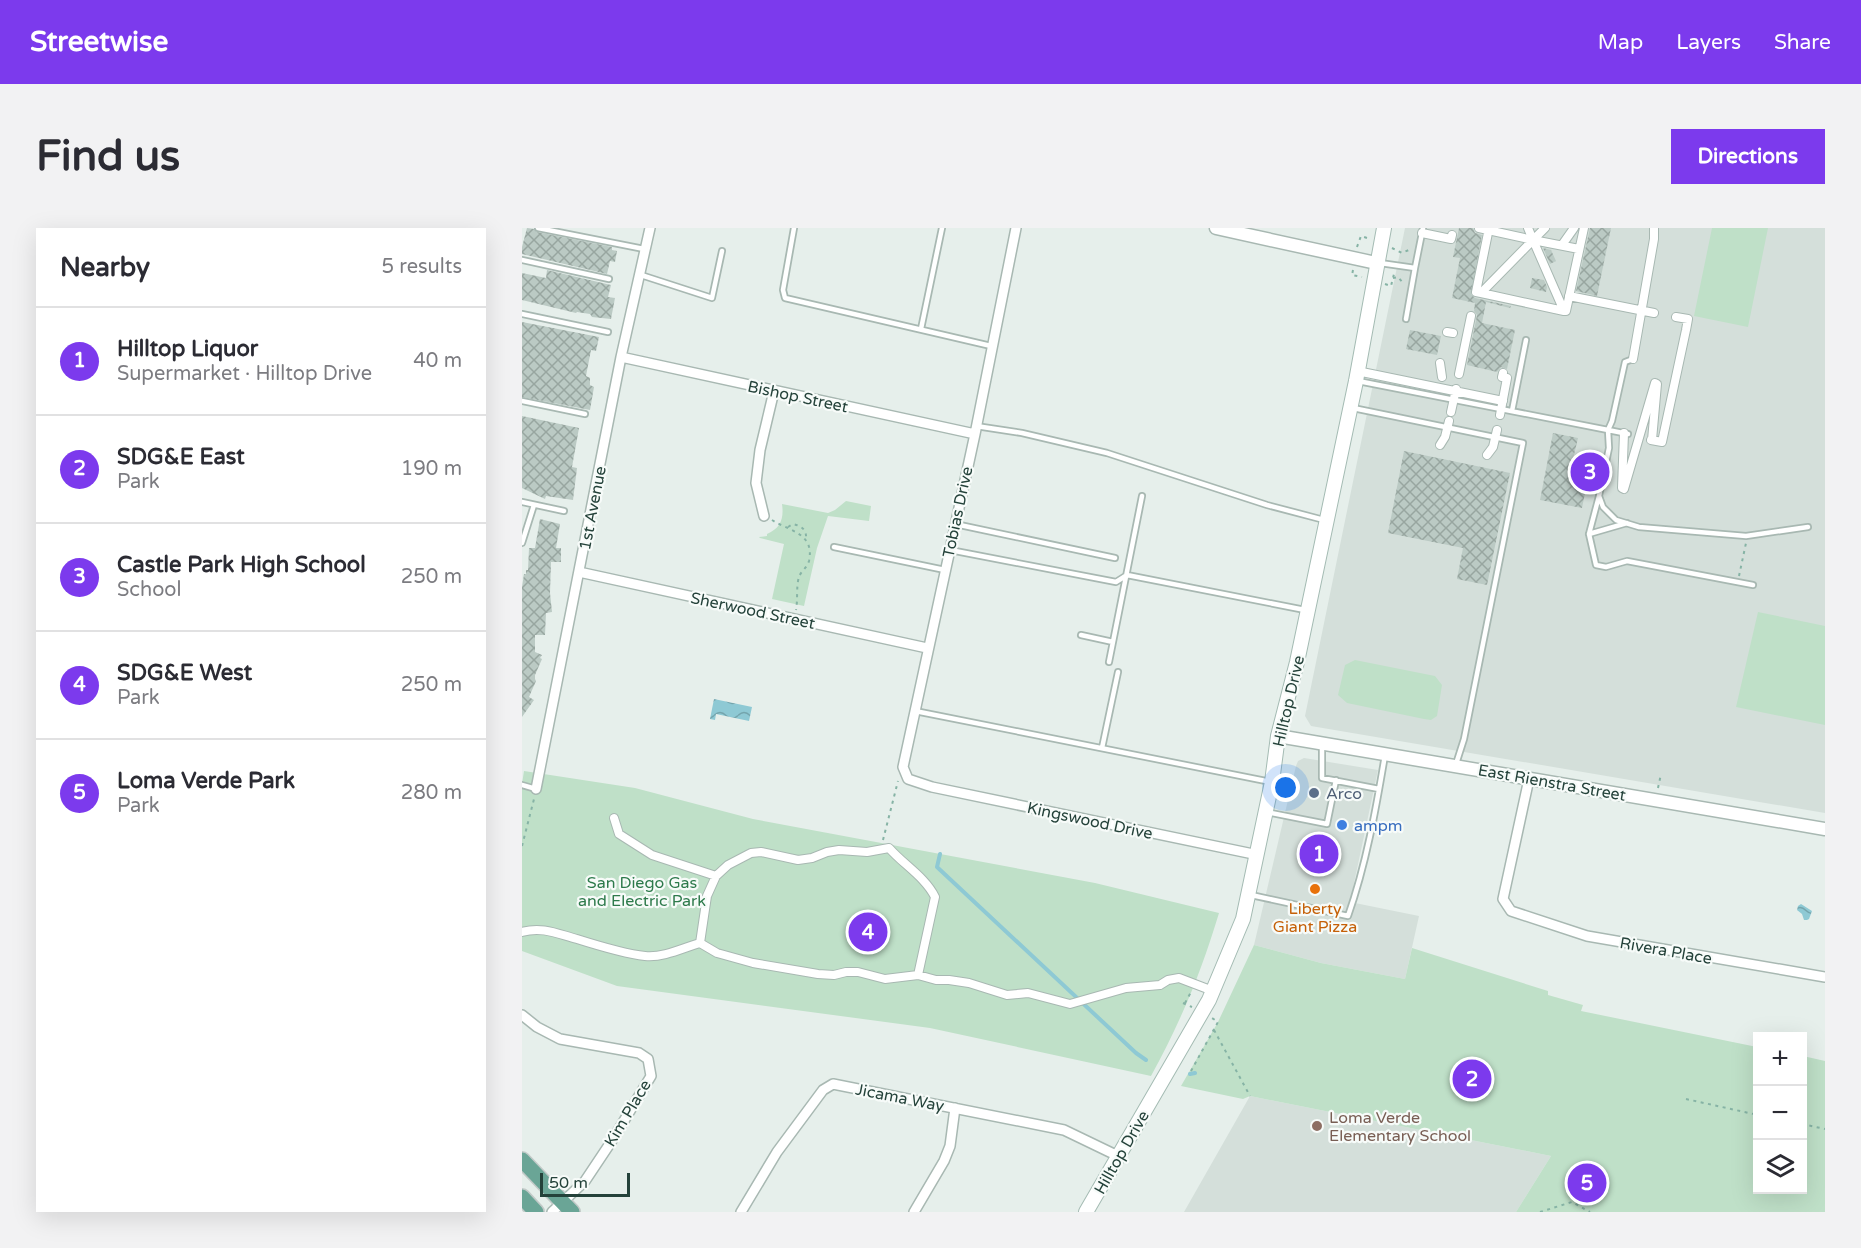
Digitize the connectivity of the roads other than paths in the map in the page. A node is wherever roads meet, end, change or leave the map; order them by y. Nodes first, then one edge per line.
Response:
1 (538, 228) edge
2 (650, 228) edge
3 (794, 228) edge
4 (942, 228) edge
5 (1016, 228) edge
6 (1216, 228) edge
7 (1384, 228) edge
8 (1479, 228) edge
9 (1528, 228) edge
10 (1535, 228) edge
11 (1545, 228) edge
12 (1574, 228) edge
13 (1584, 228) edge
14 (1654, 228) edge
15 (1489, 229) edge
16 (1422, 231) edge
17 (1254, 232) edge
18 (1452, 235) dead end
19 (1533, 240) junction
20 (1562, 245) junction
21 (646, 249) junction
22 (1579, 249) junction
23 (722, 251) dead end
24 (522, 260) edge
25 (1377, 263) junction
26 (1415, 268) junction
27 (640, 275) junction
28 (609, 279) dead end
29 (1480, 293) junction
30 (1569, 296) junction
31 (1642, 310) junction
32 (1564, 311) junction
33 (1654, 313) dead end
34 (522, 314) edge
35 (1471, 316) dead end
36 (1676, 317) dead end
37 (1406, 319) dead end
38 (921, 329) junction
39 (608, 332) dead end
40 (1526, 340) dead end
41 (992, 346) junction
42 (621, 357) junction
43 (1633, 359) joint
44 (1440, 363) dead end
45 (1462, 369) dead end
46 (1503, 373) dead end
47 (1357, 376) junction
48 (1442, 378) dead end
49 (1456, 390) junction
50 (774, 391) junction
51 (1454, 400) junction
52 (522, 401) edge
53 (1350, 407) junction
54 (1501, 408) junction
55 (1512, 411) junction
56 (585, 414) dead end
57 (1449, 420) junction
58 (975, 430) junction
59 (1608, 430) junction
60 (1496, 434) junction
61 (1626, 434) joint
62 (1440, 445) dead end
63 (1487, 455) dead end
64 (1142, 496) dead end
65 (1599, 496) junction
66 (522, 502) edge
67 (534, 505) junction
68 (564, 511) dead end
69 (764, 516) road end
70 (1327, 520) junction
71 (1627, 523) junction
72 (955, 524) junction
73 (1808, 527) dead end
74 (1589, 534) junction
75 (522, 543) edge
76 (834, 547) dead end
77 (949, 549) junction
78 (1115, 558) dead end
79 (945, 570) junction
80 (579, 572) junction
81 (1127, 575) junction
82 (1753, 585) dead end
83 (1308, 611) junction
84 (1081, 635) dead end
85 (1113, 642) junction
86 (927, 648) junction
87 (1109, 662) dead end
88 (1118, 672) dead end
89 (915, 711) junction
90 (1278, 736) junction
91 (1322, 743) junction
92 (1102, 748) junction
93 (1385, 754) junction
94 (1456, 766) junction
95 (1529, 778) junction
96 (1336, 780) junction
97 (1272, 782) junction
98 (522, 785) edge
99 (922, 785) joint
100 (536, 789) joint
101 (1379, 789) junction
102 (1266, 812) junction
103 (614, 818) dead end
104 (1825, 829) edge
105 (1258, 855) junction
106 (717, 876) junction
107 (1249, 894) junction
108 (522, 932) edge
109 (700, 943) junction
110 (918, 975) junction
111 (1825, 977) edge
112 (1214, 991) junction
113 (522, 1015) edge
114 (955, 1108) junction
115 (1118, 1156) junction
116 (522, 1160) edge
117 (522, 1197) edge
118 (562, 1209) edge
119 (536, 1212) edge
120 (741, 1212) edge
121 (914, 1212) edge
122 (1086, 1212) edge

1 - 21 lane
2 - 21 street, 1st Avenue
3 - 38 lane
4 - 38 lane
5 - 41 street, Tobias Drive
6 - 17 street
7 - 25 main road, Hilltop Drive
8 - 15 street
9 - 19 street
10 - 19 street
11 - 19 street
12 - 20 street
13 - 22 street
14 - 31 street
15 - 19 street
15 - 29 street
16 - 18 street
16 - 26 lane
17 - 25 street
19 - 20 street
19 - 29 street
19 - 32 street
20 - 22 street
21 - 27 street, 1st Avenue
22 - 30 street
23 - 27 lane
24 - 28 lane
25 - 26 lane
25 - 47 main road, Hilltop Drive
26 - 37 lane
27 - 42 street, 1st Avenue
29 - 32 street
30 - 31 street
30 - 32 street
31 - 33 street
31 - 43 street
34 - 39 lane
35 - 45 street
36 - 61 street
38 - 41 lane
40 - 55 lane
41 - 58 street, Tobias Drive
42 - 50 street, Bishop Street
42 - 80 street, 1st Avenue
43 - 59 lane
44 - 48 street
46 - 54 street
47 - 49 street
47 - 51 lane
47 - 53 main road, Hilltop Drive
49 - 51 street
49 - 54 street
50 - 58 street, Bishop Street
50 - 69 street
51 - 54 lane
51 - 57 street
52 - 56 lane
53 - 57 lane
53 - 70 main road, Hilltop Drive
54 - 55 lane
55 - 59 lane
57 - 60 lane
57 - 62 street
58 - 70 lane
58 - 72 street, Tobias Drive
59 - 61 lane
59 - 65 lane
60 - 63 street
60 - 94 lane
64 - 81 lane
65 - 71 lane
65 - 74 lane
66 - 67 lane
67 - 68 lane
67 - 75 lane
70 - 83 main road, Hilltop Drive
71 - 73 lane
71 - 74 lane
72 - 77 street, Tobias Drive
72 - 78 lane
74 - 82 lane
76 - 79 lane
77 - 79 street, Tobias Drive
77 - 81 lane
79 - 86 street, Tobias Drive
80 - 86 street, Sherwood Street
80 - 100 street, 1st Avenue
81 - 83 lane
81 - 85 lane
83 - 90 main road, Hilltop Drive
84 - 85 lane
85 - 87 lane
86 - 89 street, Tobias Drive
88 - 92 lane
89 - 92 lane
89 - 99 street, Tobias Drive
90 - 91 street, East Rienstra Street
90 - 97 main road, Hilltop Drive
91 - 93 street, East Rienstra Street
91 - 96 lane
92 - 97 lane
93 - 94 street, East Rienstra Street
93 - 101 lane
94 - 95 street, East Rienstra Street
95 - 104 street, East Rienstra Street
95 - 111 street, Rivera Place
96 - 101 lane
96 - 102 lane
97 - 102 main road, Hilltop Drive
98 - 100 lane
99 - 105 street, Kingswood Drive
101 - 107 lane
102 - 105 main road, Hilltop Drive
103 - 106 street
105 - 107 main road, Hilltop Drive
106 - 109 street
106 - 110 street
107 - 112 main road, Hilltop Drive
108 - 109 street
109 - 110 street
110 - 112 street
112 - 115 main road, Hilltop Drive
113 - 118 street, Kim Place
114 - 115 street, Jicama Way
114 - 120 street, Jicama Way
114 - 121 street
115 - 122 main road, Hilltop Drive
116 - 118 main road
117 - 119 main road

